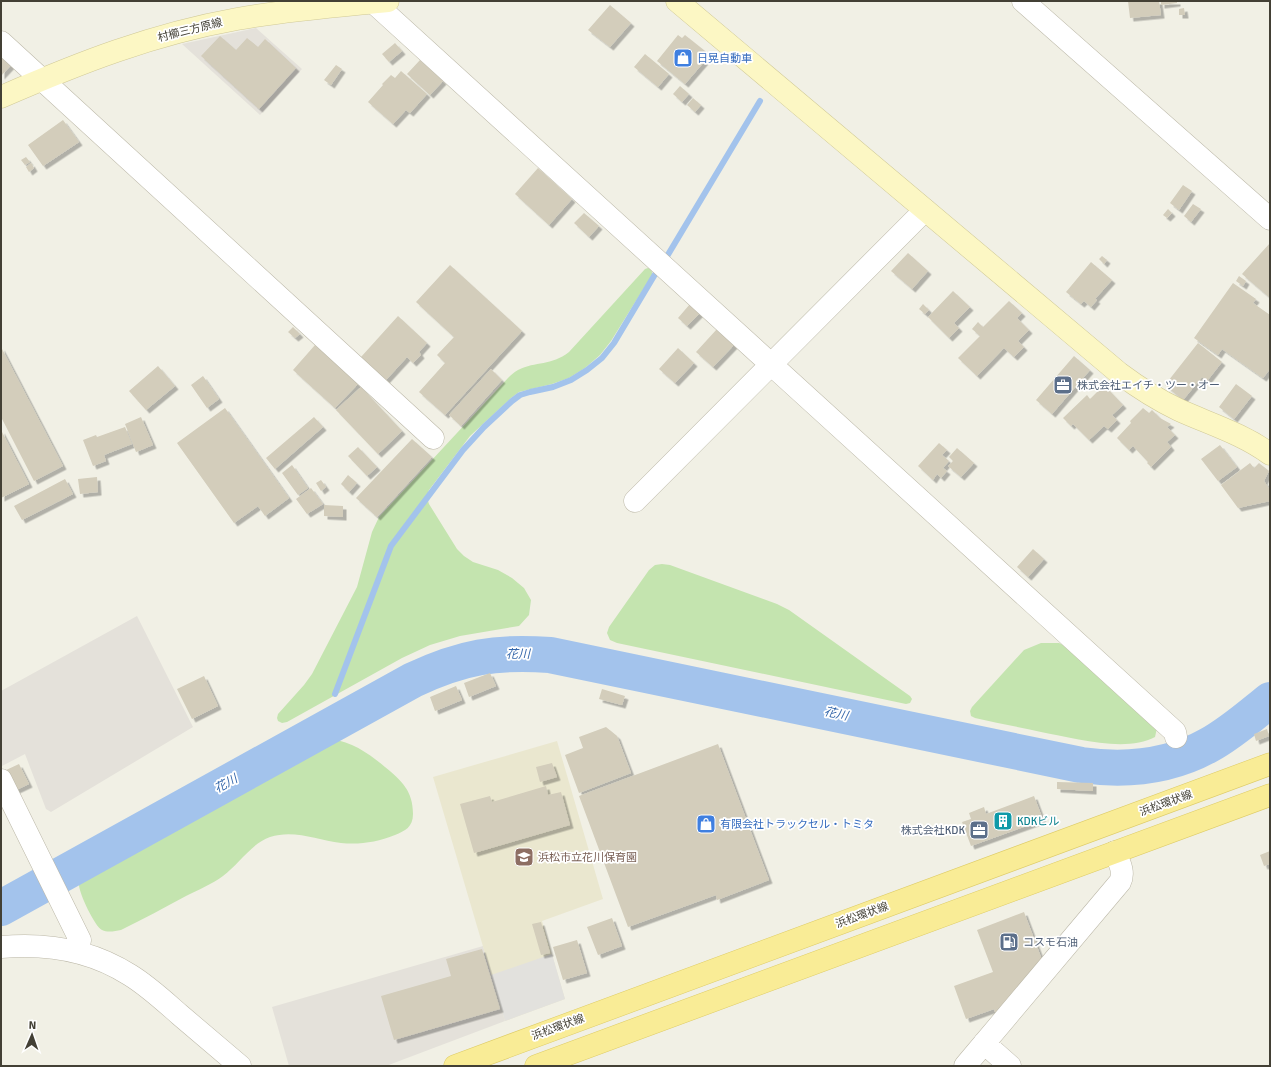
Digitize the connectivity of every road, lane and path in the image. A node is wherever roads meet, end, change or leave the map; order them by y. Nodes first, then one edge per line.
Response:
1 (378, 1) edge
2 (677, 1) edge
3 (1023, 1) edge
4 (1, 42) edge
5 (41, 79) junction
6 (1, 97) edge
7 (925, 210) junction
8 (1270, 219) edge
9 (771, 364) junction
10 (433, 438) dead end
11 (1270, 454) edge
12 (635, 501) dead end
13 (1176, 737) dead end
14 (1270, 764) edge
15 (1, 780) edge
16 (1270, 795) edge
17 (1115, 852) junction
18 (1, 947) edge
19 (77, 952) junction
20 (984, 1043) junction
21 (240, 1066) edge
22 (455, 1066) edge
23 (536, 1066) edge
24 (965, 1066) edge
25 (1010, 1066) edge

1 - 5 street, 村櫛三方原線
1 - 9 street
2 - 7 street
3 - 8 street
4 - 5 street
5 - 6 street, 村櫛三方原線
5 - 10 street
7 - 9 street
7 - 11 street
9 - 12 street
9 - 13 street
14 - 22 main road, 浜松環状線
15 - 19 street
16 - 17 main road
17 - 20 street
17 - 23 main road
18 - 19 street
19 - 21 street
20 - 24 street
20 - 25 street

